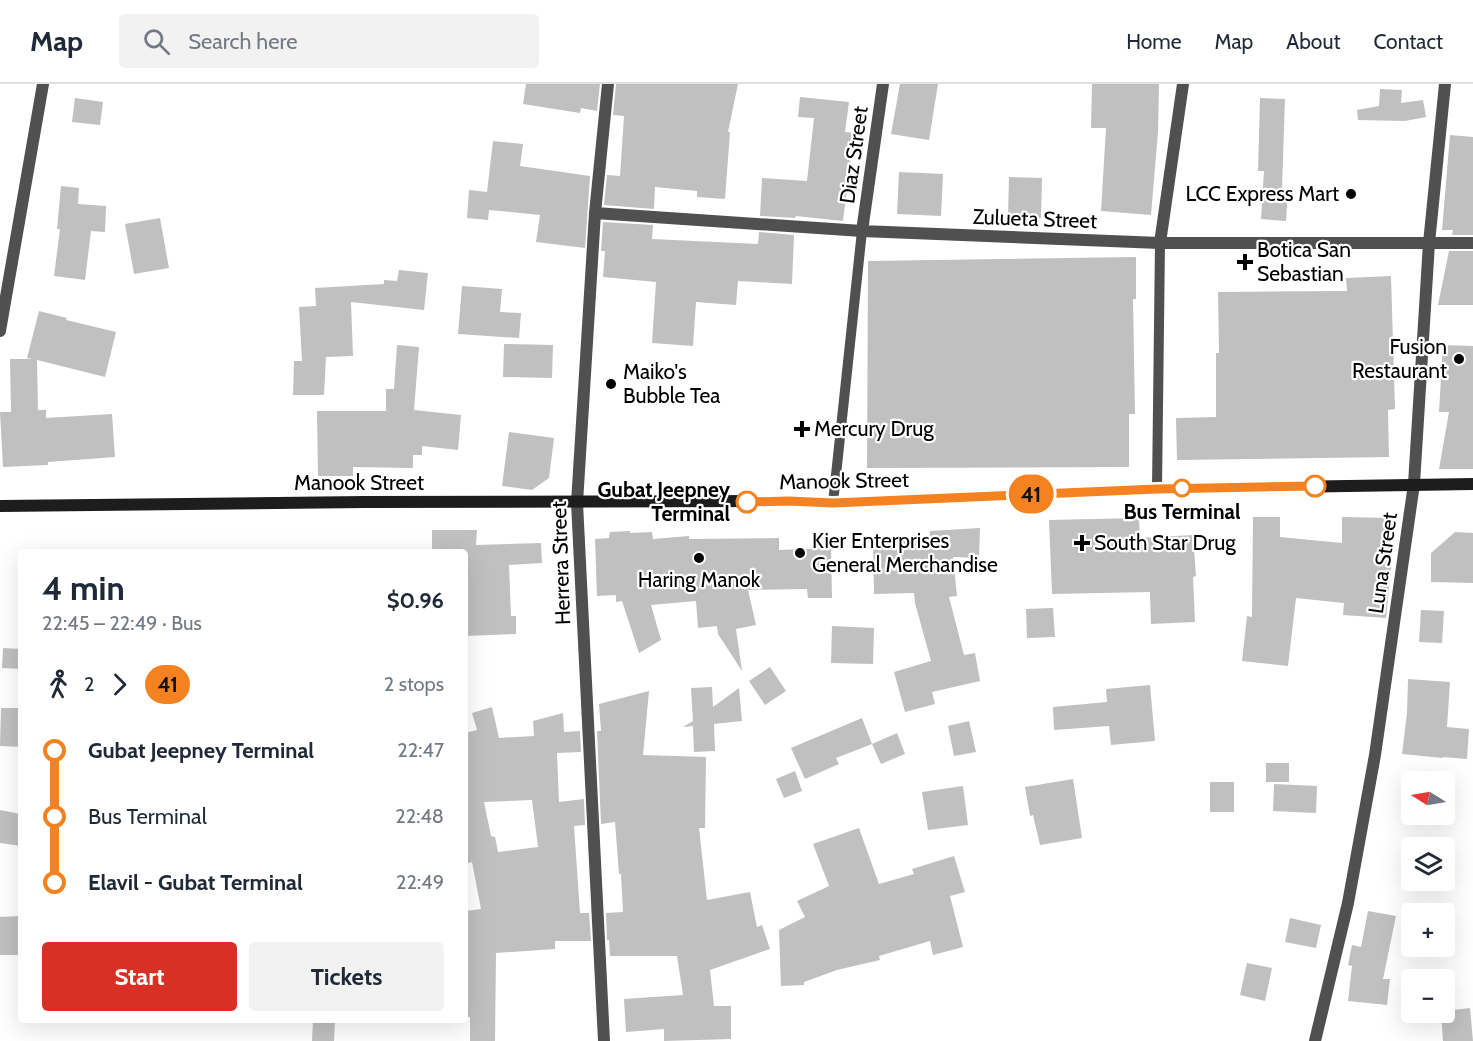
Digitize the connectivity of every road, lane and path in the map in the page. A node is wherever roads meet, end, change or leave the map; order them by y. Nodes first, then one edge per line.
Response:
1 (43, 84) edge
2 (608, 84) edge
3 (883, 84) edge
4 (1184, 84) edge
5 (1444, 84) edge
6 (595, 213) junction
7 (862, 231) junction
8 (1160, 243) junction
9 (1429, 243) junction
10 (1473, 243) edge
11 (0, 331) edge
12 (1414, 484) junction
13 (1473, 484) edge
14 (1157, 489) junction
15 (577, 503) junction
16 (833, 503) junction
17 (0, 506) edge
18 (604, 1041) edge
19 (1315, 1041) edge

1 - 11 street
2 - 6 street, Herrera Street
3 - 7 street, Diaz Street
4 - 8 street
5 - 9 street, Luna Street
6 - 7 street, Zulueta Street
6 - 15 street, Herrera Street
7 - 8 street, Zulueta Street
7 - 16 lane
8 - 9 street, Zulueta Street
8 - 14 lane
9 - 10 street, Zulueta Street
9 - 12 street, Luna Street
12 - 13 main road, Manook Street
12 - 14 main road, Manook Street
12 - 19 street, Luna Street
14 - 16 main road, Manook Street
15 - 16 main road, Manook Street
15 - 17 main road, Manook Street
15 - 18 street, Herrera Street

